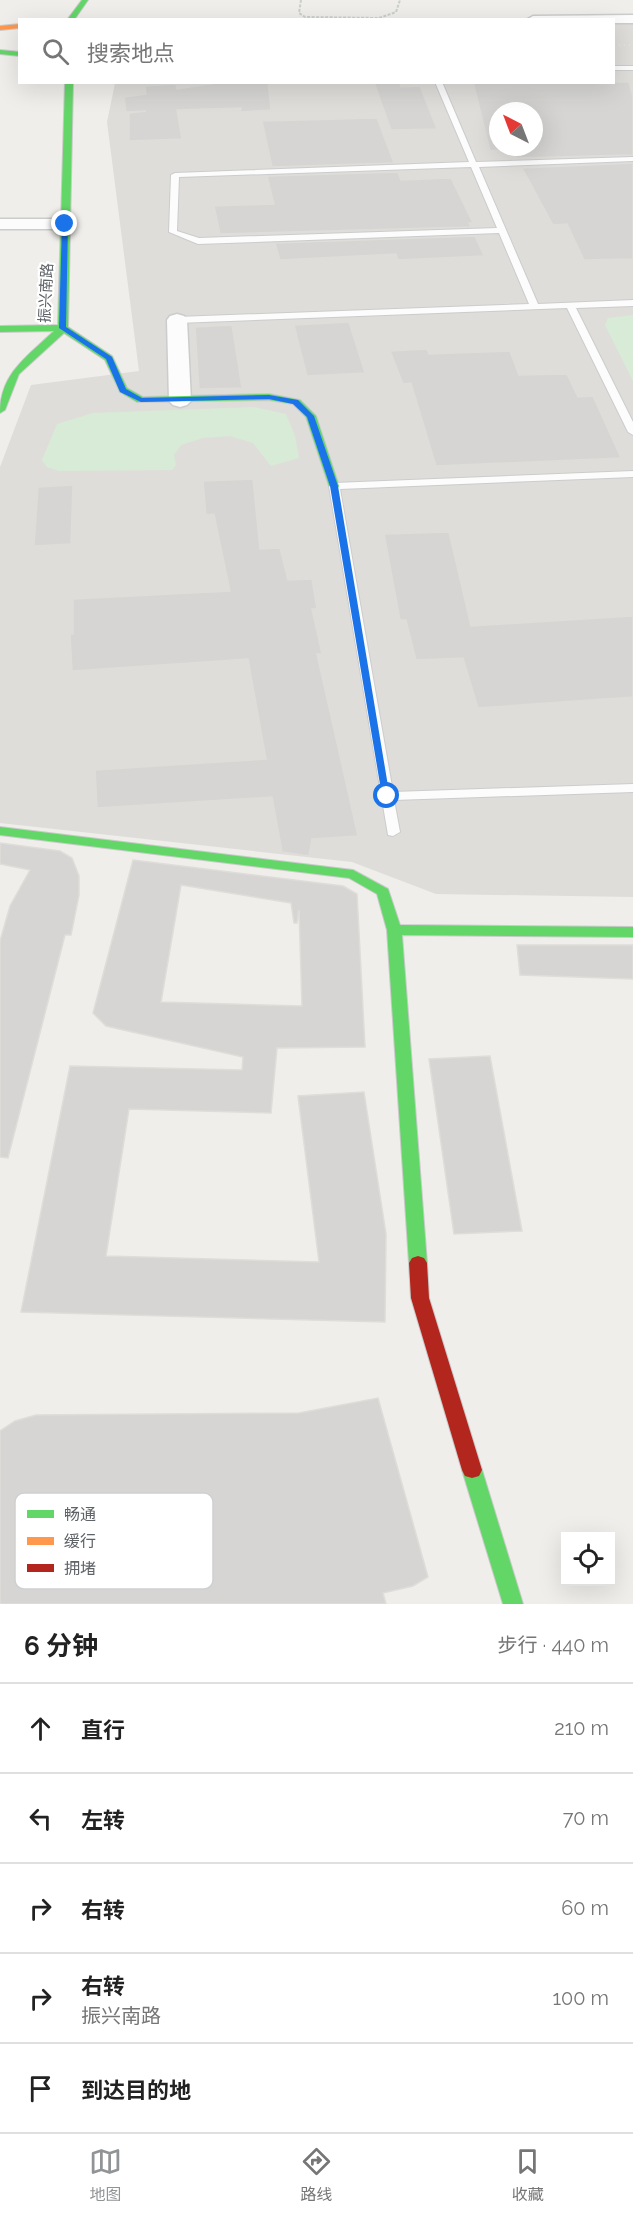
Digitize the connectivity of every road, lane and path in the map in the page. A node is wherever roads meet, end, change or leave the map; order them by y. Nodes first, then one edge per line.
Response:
1 (85, 0) edge
2 (301, 0) edge
3 (400, 0) edge
4 (72, 18) edge
5 (615, 18) edge
6 (633, 18) edge
7 (18, 26) edge
8 (0, 28) edge
9 (0, 52) edge
10 (18, 54) edge
11 (615, 68) edge
12 (633, 69) edge
13 (69, 84) edge
14 (439, 84) edge
15 (633, 159) edge
16 (472, 163) junction
17 (0, 224) edge
18 (65, 224) junction
19 (501, 230) junction
20 (633, 303) edge
21 (571, 306) junction
22 (535, 307) junction
23 (177, 320) joint
24 (0, 328) edge
25 (63, 328) junction
26 (180, 401) junction
27 (0, 410) edge
28 (633, 432) edge
29 (633, 474) edge
30 (334, 486) junction
31 (633, 788) edge
32 (387, 796) junction
33 (0, 831) edge
34 (393, 832) dead end
35 (394, 930) junction
36 (633, 932) edge
37 (513, 1604) edge

1 - 4 street
2 - 3 path
5 - 6 street
7 - 8 street
9 - 10 street
11 - 12 lane
13 - 18 street, 振兴南路
14 - 16 lane
15 - 16 lane
16 - 19 lane
16 - 19 lane
17 - 18 street
18 - 25 street, 振兴南路
19 - 22 lane
20 - 21 lane
21 - 22 lane
21 - 28 lane
22 - 23 lane
23 - 26 street
24 - 25 street
25 - 26 street
25 - 27 street, 振兴南路
26 - 30 street
29 - 30 lane
30 - 32 lane
31 - 32 lane
32 - 34 lane
33 - 35 street
35 - 36 street
35 - 37 street

